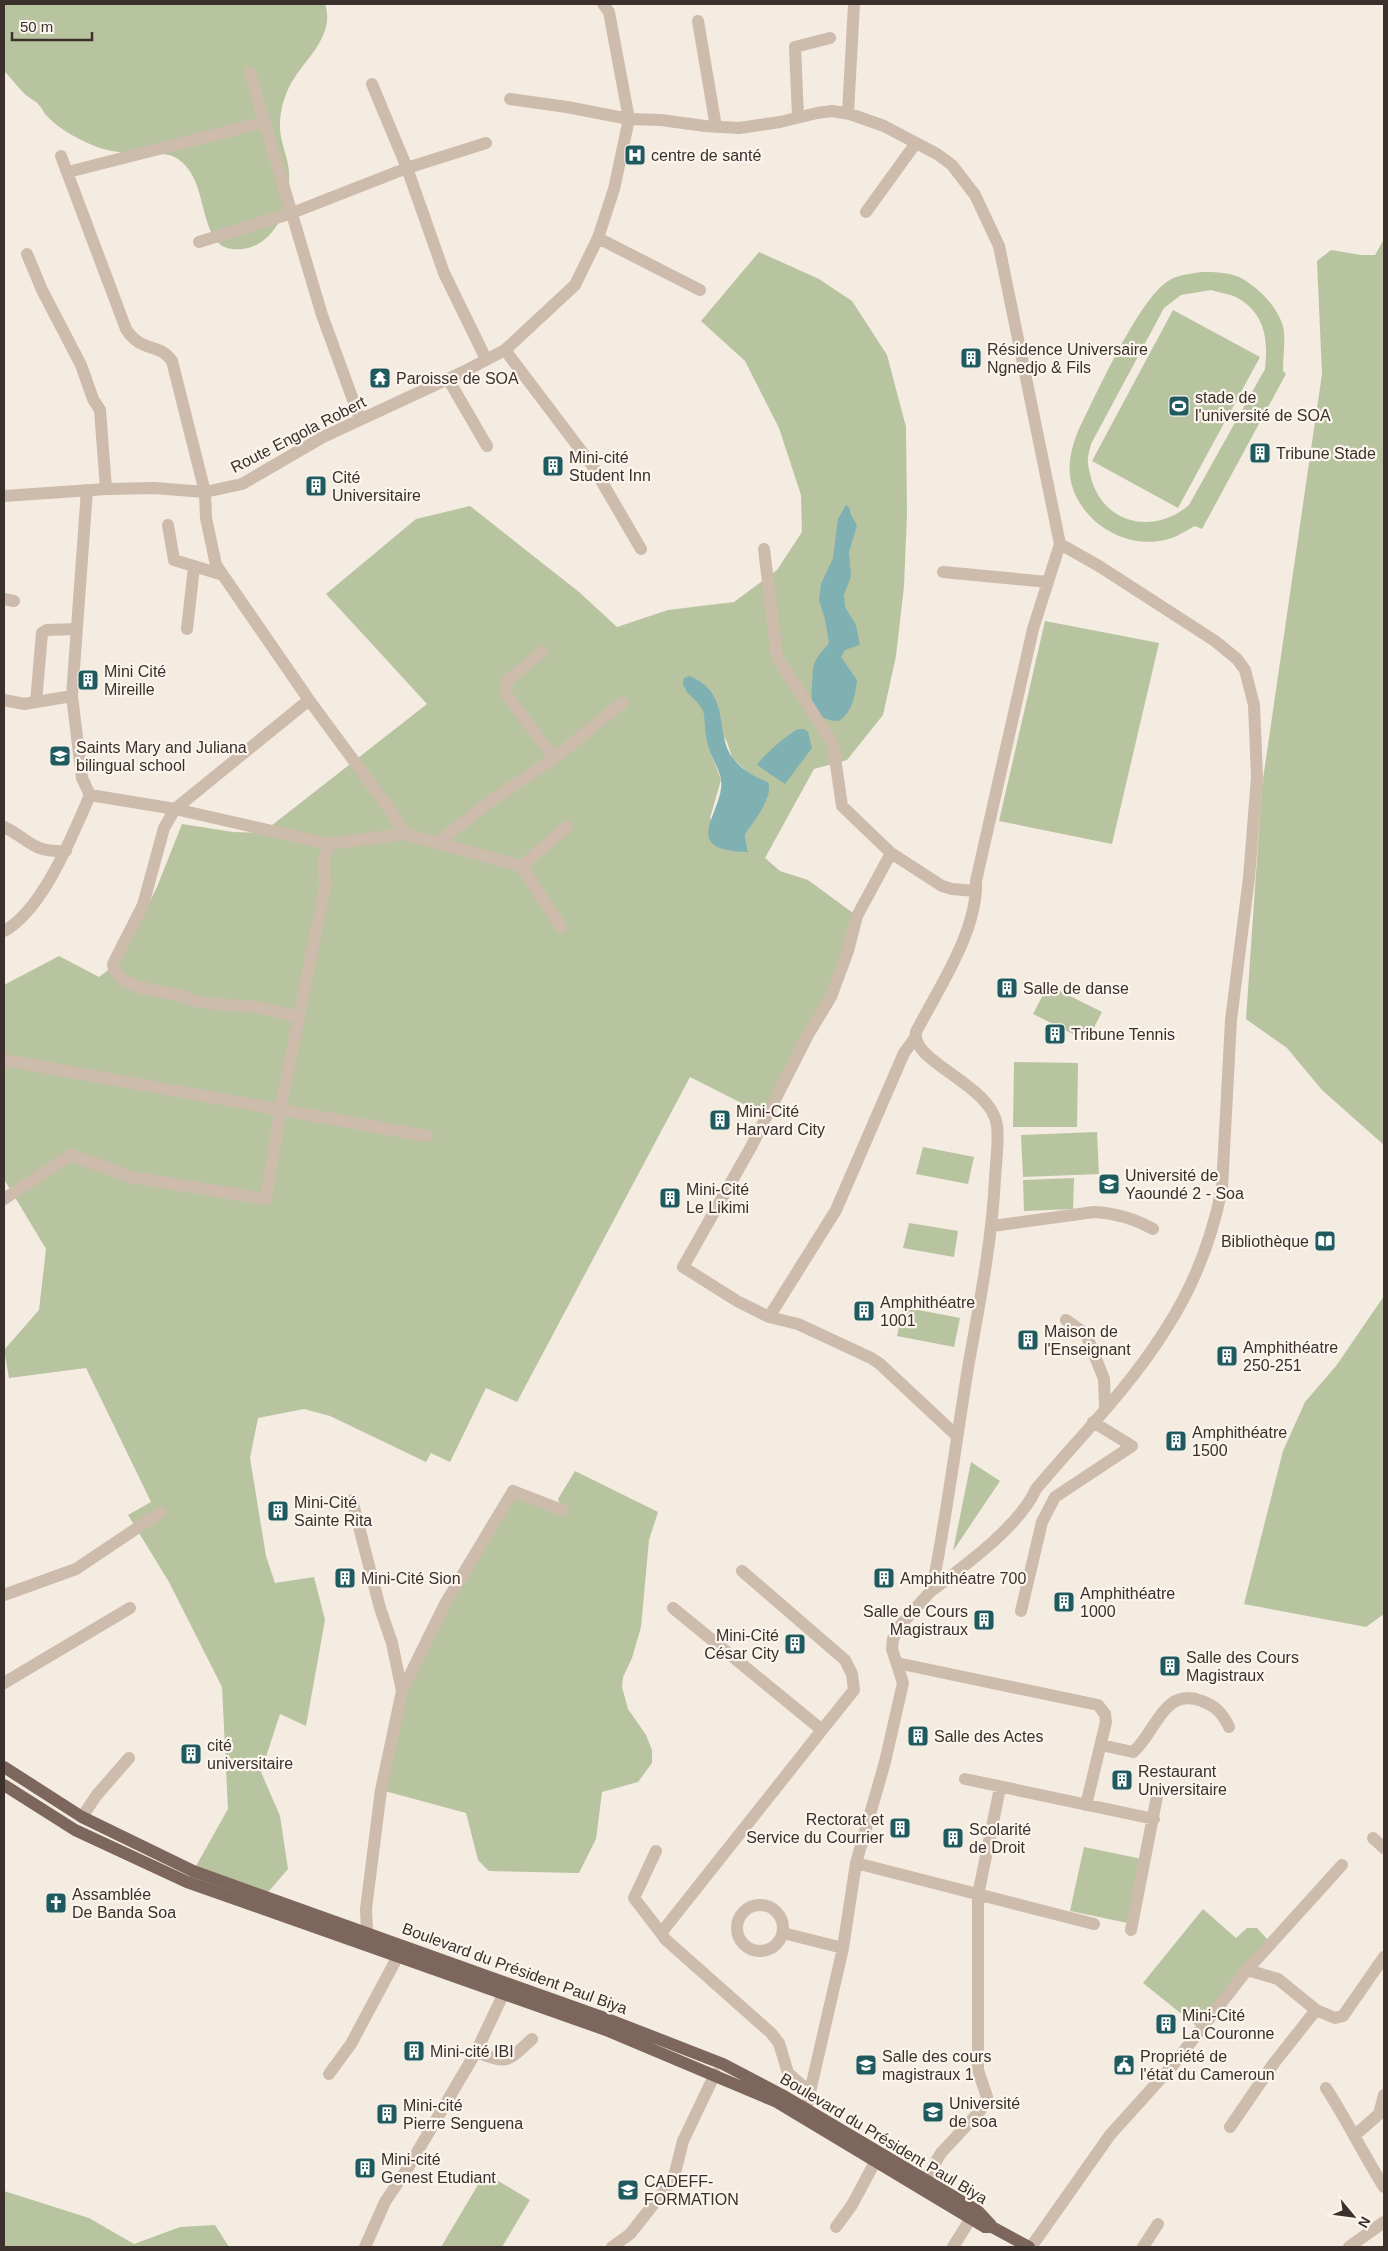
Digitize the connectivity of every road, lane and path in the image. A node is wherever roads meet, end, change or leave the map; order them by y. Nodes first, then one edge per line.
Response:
1 (604, 4) edge
2 (854, 4) edge
3 (698, 21) dead end
4 (830, 38) dead end
5 (250, 73) dead end
6 (372, 84) dead end
7 (510, 100) dead end
8 (848, 113) junction
9 (798, 116) junction
10 (629, 119) junction
11 (265, 122) junction
12 (716, 127) junction
13 (486, 143) dead end
14 (916, 143) junction
15 (61, 156) dead end
16 (407, 168) junction
17 (68, 172) junction
18 (866, 212) dead end
19 (292, 213) junction
20 (598, 238) junction
21 (199, 242) dead end
22 (27, 254) dead end
23 (700, 290) dead end
24 (505, 350) junction
25 (486, 360) junction
26 (448, 379) junction
27 (360, 419) junction
28 (487, 446) dead end
29 (106, 489) junction
30 (87, 490) junction
31 (204, 492) junction
32 (4, 496) edge
33 (168, 525) dead end
34 (1060, 544) junction
35 (641, 549) dead end
36 (764, 549) dead end
37 (194, 567) junction
38 (943, 572) dead end
39 (220, 574) junction
40 (1048, 582) junction
41 (76, 629) junction
42 (187, 629) dead end
43 (542, 652) dead end
44 (72, 696) junction
45 (4, 700) edge
46 (309, 700) junction
47 (36, 702) junction
48 (622, 704) dead end
49 (554, 758) junction
50 (90, 795) junction
51 (175, 809) junction
52 (4, 827) edge
53 (567, 827) dead end
54 (404, 834) junction
55 (438, 842) junction
56 (329, 844) junction
57 (66, 851) junction
58 (891, 853) junction
59 (520, 866) junction
60 (976, 892) junction
61 (561, 927) dead end
62 (4, 931) edge
63 (299, 1017) junction
64 (915, 1038) junction
65 (4, 1060) edge
66 (280, 1111) junction
67 (427, 1136) dead end
68 (4, 1199) edge
69 (992, 1226) junction
70 (1153, 1229) dead end
71 (770, 1316) junction
72 (1066, 1320) dead end
73 (1106, 1407) junction
74 (1093, 1422) junction
75 (956, 1436) junction
76 (352, 1500) dead end
77 (562, 1510) dead end
78 (161, 1512) dead end
79 (742, 1571) dead end
80 (930, 1592) junction
81 (4, 1595) edge
82 (130, 1608) dead end
83 (673, 1608) dead end
84 (1021, 1612) dead end
85 (897, 1663) junction
86 (4, 1683) edge
87 (402, 1691) junction
88 (1230, 1727) dead end
89 (822, 1730) junction
90 (1101, 1745) junction
91 (129, 1758) dead end
92 (4, 1768) edge
93 (965, 1779) dead end
94 (4, 1785) edge
95 (1000, 1788) junction
96 (1158, 1791) dead end
97 (1086, 1805) junction
98 (82, 1817) junction
99 (1154, 1819) junction
100 (1373, 1838) dead end
101 (1384, 1848) edge
102 (656, 1852) dead end
103 (856, 1863) junction
104 (1342, 1866) dead end
105 (978, 1895) junction
106 (1094, 1924) dead end
107 (1131, 1930) dead end
108 (367, 1932) junction
109 (661, 1933) junction
110 (783, 1933) dead end
111 (842, 1948) junction
112 (398, 1956) junction
113 (1384, 1957) edge
114 (1247, 1970) junction
115 (503, 1995) junction
116 (1316, 2010) junction
117 (532, 2039) dead end
118 (476, 2052) junction
119 (329, 2074) dead end
120 (715, 2074) junction
121 (1326, 2088) dead end
122 (810, 2093) junction
123 (1384, 2095) edge
124 (805, 2114) junction
125 (1230, 2127) dead end
126 (1354, 2136) junction
127 (875, 2162) junction
128 (925, 2180) junction
129 (1384, 2186) edge
130 (971, 2218) junction
131 (1384, 2222) edge
132 (1158, 2224) dead end
133 (836, 2227) dead end
134 (992, 2227) junction
135 (365, 2247) edge
136 (612, 2247) edge
137 (952, 2247) edge
138 (1030, 2247) edge
139 (1143, 2247) edge
140 (1350, 2247) edge

1 - 10 street, Route Engola Robert
2 - 8 street
3 - 12 street
4 - 9 street
5 - 11 street
6 - 16 street
7 - 10 street
8 - 9 street
8 - 14 street
9 - 12 street
10 - 12 street
10 - 20 street, Route Engola Robert
11 - 17 street
11 - 19 street
13 - 16 street
14 - 18 street
14 - 34 street
15 - 17 street
16 - 19 street
16 - 25 street
17 - 31 street
19 - 21 street
19 - 27 street
20 - 23 street
20 - 24 street, Route Engola Robert
22 - 29 street
24 - 25 street, Route Engola Robert
24 - 35 street
25 - 26 street, Route Engola Robert
26 - 27 street, Route Engola Robert
26 - 28 street
27 - 31 street, Route Engola Robert
29 - 30 street, Route Engola Robert
29 - 31 street, Route Engola Robert
30 - 32 street, Route Engola Robert
30 - 41 street
31 - 39 street
33 - 37 street
34 - 40 street
34 - 73 street
36 - 58 street
37 - 39 street
37 - 42 street
38 - 40 street
39 - 46 street
40 - 60 street
41 - 44 street
41 - 47 street
43 - 49 street
44 - 47 street
44 - 50 street
45 - 47 street
46 - 51 street
46 - 54 street
48 - 49 street
49 - 55 street
50 - 51 street
50 - 57 street
51 - 56 street
51 - 63 street
52 - 57 street
53 - 59 street
54 - 55 street
54 - 56 street
55 - 59 street
56 - 63 street
57 - 62 street
58 - 60 street
58 - 71 street
59 - 61 street
60 - 64 street
63 - 66 street
64 - 69 street
64 - 71 street
65 - 66 street
66 - 67 street
66 - 68 street
69 - 70 street
69 - 75 street
71 - 75 street
72 - 73 street
73 - 74 street
74 - 80 street
74 - 84 street
75 - 80 street
76 - 87 street
77 - 87 street
78 - 81 street
79 - 89 street
80 - 85 street
82 - 86 street
83 - 89 street
85 - 90 street
85 - 103 street
87 - 108 street
88 - 90 street
89 - 109 street
90 - 97 street
91 - 98 street
92 - 98 main road, Boulevard du Président Paul Biya
93 - 95 street
94 - 112 main road, Boulevard du Président Paul Biya
95 - 97 street
95 - 105 street
96 - 99 street
97 - 99 street
98 - 108 main road, Boulevard du Président Paul Biya
99 - 107 street
100 - 101 street
102 - 109 street
103 - 105 street
103 - 111 street
104 - 114 street
105 - 106 street
105 - 128 street
108 - 124 main road, Boulevard du Président Paul Biya
109 - 122 street
110 - 111 street
111 - 122 street
112 - 115 main road, Boulevard du Président Paul Biya
112 - 119 street
113 - 116 street
114 - 116 street
114 - 138 street
115 - 118 street
115 - 120 main road, Boulevard du Président Paul Biya
116 - 125 street
117 - 118 street
118 - 135 street
120 - 124 main road, Boulevard du Président Paul Biya
120 - 136 street
121 - 126 street
122 - 124 street
123 - 126 street
124 - 127 main road, Boulevard du Président Paul Biya
124 - 128 main road, Boulevard du Président Paul Biya
126 - 129 street
127 - 130 main road, Boulevard du Président Paul Biya
127 - 133 street
128 - 134 main road, Boulevard du Président Paul Biya
130 - 134 main road, Boulevard du Président Paul Biya
130 - 137 street
131 - 140 street
132 - 139 street
134 - 138 main road

